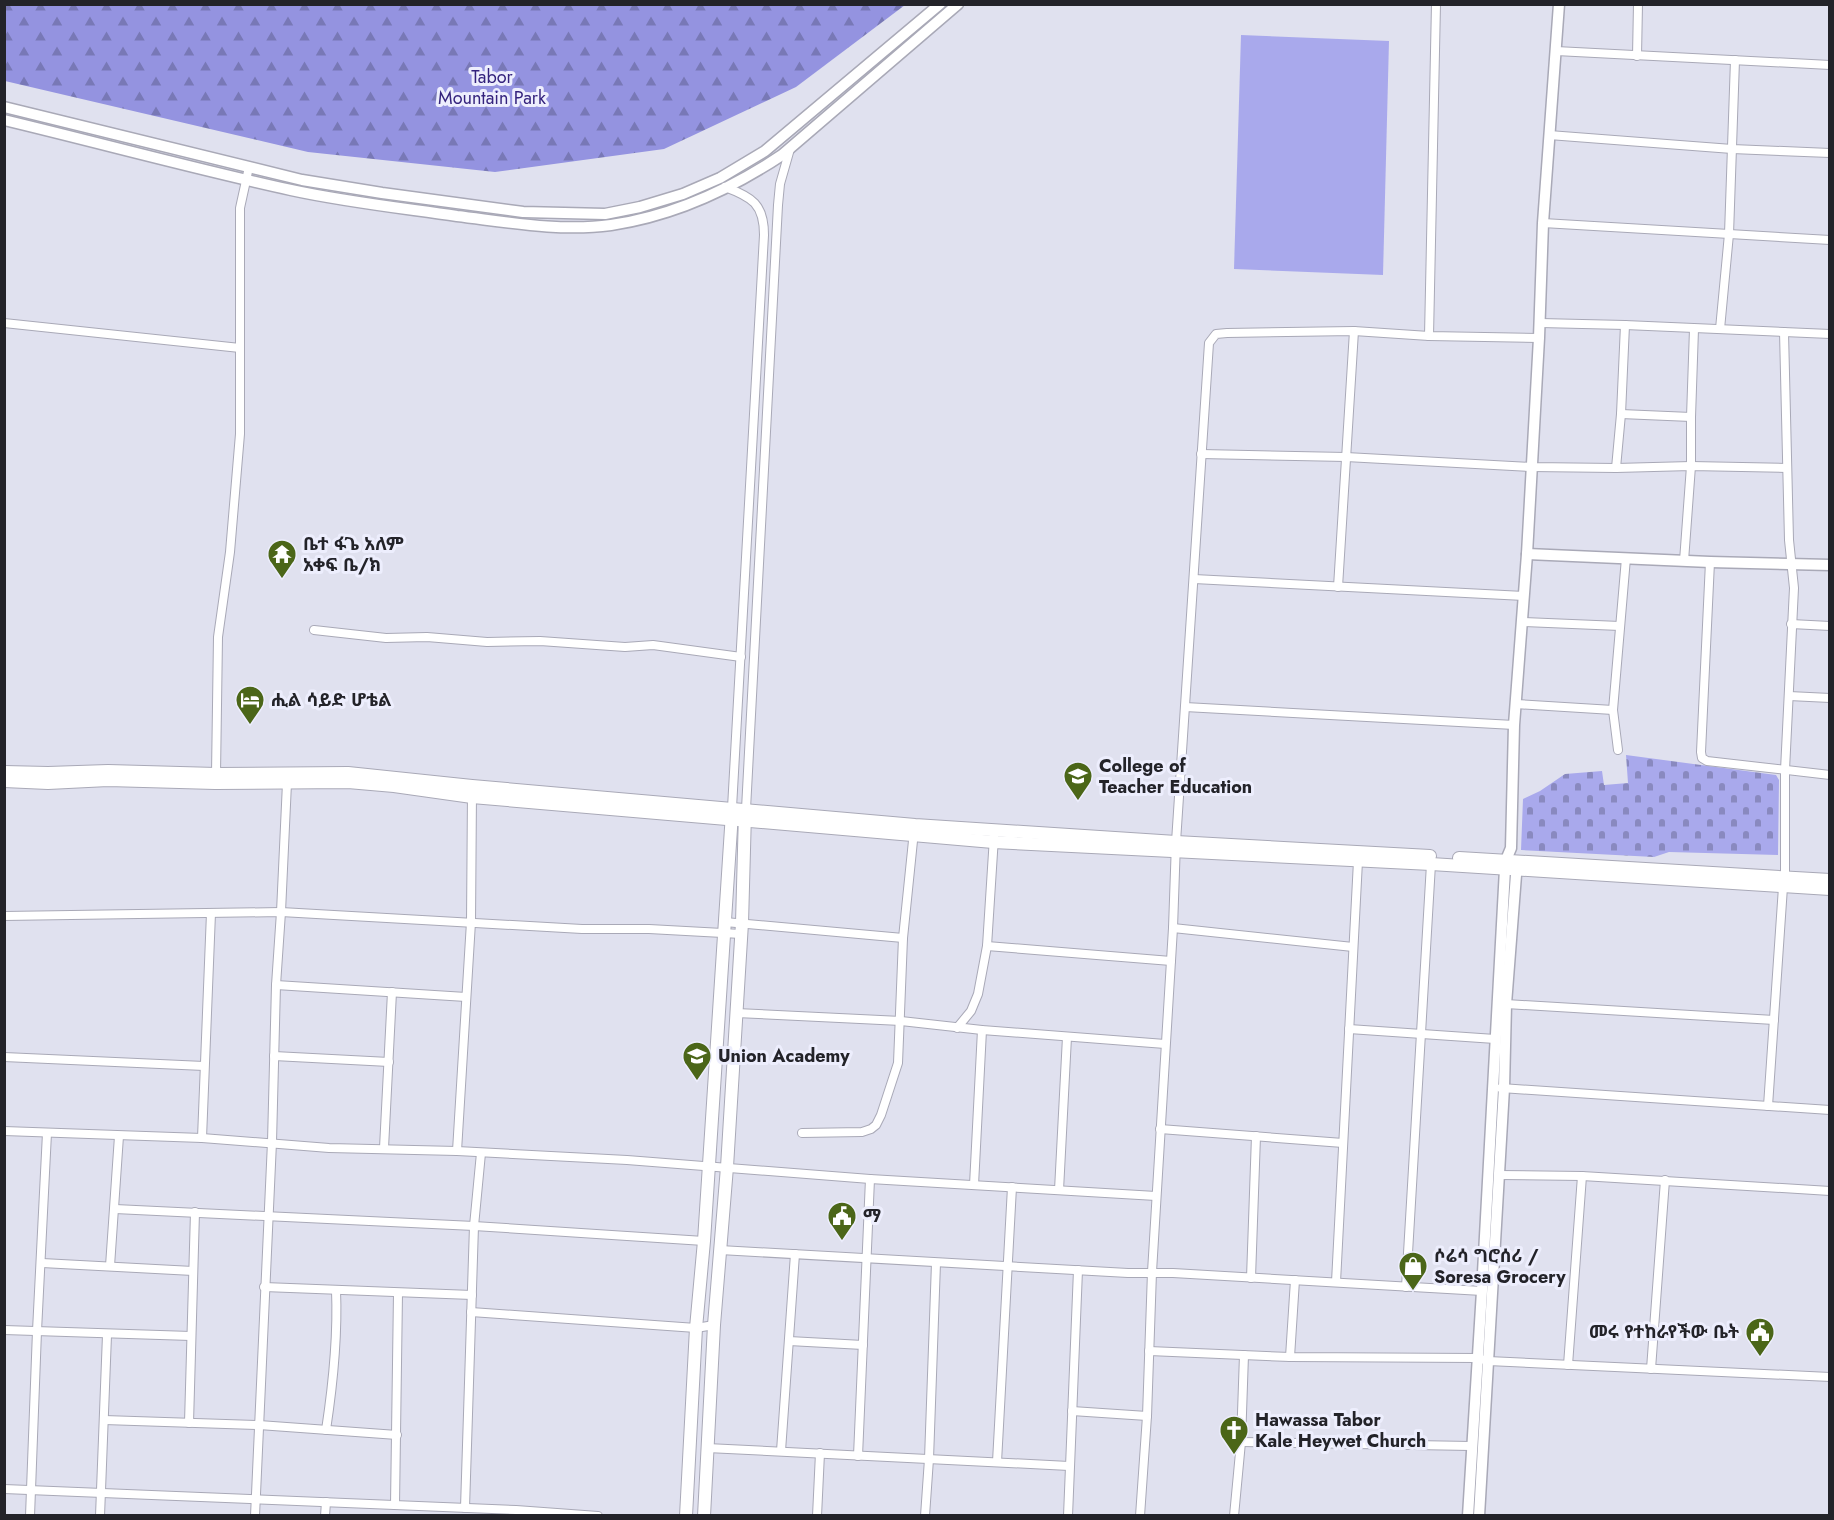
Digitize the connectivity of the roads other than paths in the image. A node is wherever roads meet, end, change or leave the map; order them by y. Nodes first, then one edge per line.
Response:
1 (940, 4) edge
2 (958, 4) edge
3 (1436, 4) edge
4 (1559, 4) edge
5 (1638, 4) edge
6 (1556, 51) junction
7 (1637, 56) junction
8 (1735, 60) junction
9 (1830, 65) edge
10 (4, 107) edge
11 (4, 120) edge
12 (1549, 135) junction
13 (790, 148) junction
14 (1732, 149) junction
15 (1830, 153) edge
16 (249, 167) junction
17 (245, 178) junction
18 (725, 187) junction
19 (382, 193) junction
20 (379, 206) junction
21 (1543, 223) junction
22 (1729, 234) junction
23 (1830, 240) edge
24 (774, 281) junction
25 (761, 284) junction
26 (4, 323) edge
27 (1540, 323) junction
28 (1625, 325) junction
29 (1694, 329) junction
30 (1720, 329) junction
31 (1354, 331) junction
32 (1784, 332) junction
33 (1830, 334) edge
34 (1429, 336) junction
35 (1539, 338) junction
36 (240, 348) junction
37 (1621, 414) junction
38 (1691, 417) junction
39 (1201, 454) junction
40 (1346, 457) junction
41 (1691, 466) junction
42 (1531, 467) junction
43 (1616, 468) junction
44 (1787, 468) junction
45 (1527, 554) junction
46 (1626, 558) junction
47 (1684, 561) junction
48 (1710, 562) junction
49 (1793, 564) junction
50 (1830, 565) edge
51 (1194, 579) junction
52 (1338, 587) junction
53 (1524, 596) junction
54 (1522, 622) junction
55 (1791, 624) junction
56 (1620, 626) junction
57 (1830, 626) edge
58 (314, 630) dead end
59 (741, 657) junction
60 (1789, 696) junction
61 (1830, 698) edge
62 (1516, 704) junction
63 (1185, 707) junction
64 (1613, 710) junction
65 (1514, 725) junction
66 (1618, 750) dead end
67 (1785, 770) junction
68 (4, 772) edge
69 (216, 774) junction
70 (1830, 775) edge
71 (4, 781) edge
72 (287, 783) junction
73 (472, 792) junction
74 (732, 814) junction
75 (745, 815) junction
76 (914, 830) junction
77 (994, 836) junction
78 (1176, 847) junction
79 (1358, 861) junction
80 (1431, 864) junction
81 (1511, 864) junction
82 (1830, 879) edge
83 (1784, 882) junction
84 (1830, 890) edge
85 (281, 912) junction
86 (211, 913) junction
87 (4, 916) edge
88 (471, 922) junction
89 (724, 928) junction
90 (742, 928) junction
91 (1173, 928) junction
92 (903, 938) junction
93 (987, 946) junction
94 (1353, 947) junction
95 (1170, 961) junction
96 (276, 985) junction
97 (392, 992) junction
98 (466, 997) junction
99 (1506, 1004) junction
100 (736, 1012) junction
101 (1774, 1020) junction
102 (901, 1022) junction
103 (957, 1028) junction
104 (1349, 1029) junction
105 (982, 1030) junction
106 (1421, 1034) junction
107 (1067, 1037) junction
108 (1495, 1039) junction
109 (1165, 1044) junction
110 (274, 1056) junction
111 (4, 1057) edge
112 (389, 1062) junction
113 (204, 1066) junction
114 (1498, 1088) junction
115 (1768, 1106) junction
116 (1830, 1110) edge
117 (1160, 1129) junction
118 (4, 1131) edge
119 (47, 1133) junction
120 (802, 1133) dead end
121 (119, 1136) junction
122 (1256, 1136) junction
123 (202, 1138) junction
124 (272, 1142) junction
125 (1343, 1143) junction
126 (384, 1148) junction
127 (457, 1151) junction
128 (481, 1153) junction
129 (708, 1165) junction
130 (727, 1167) junction
131 (1498, 1175) junction
132 (1582, 1176) junction
133 (870, 1179) junction
134 (1665, 1180) junction
135 (974, 1185) junction
136 (1012, 1187) junction
137 (1059, 1190) junction
138 (1830, 1191) edge
139 (1156, 1196) junction
140 (115, 1209) junction
141 (195, 1212) junction
142 (268, 1216) junction
143 (474, 1226) junction
144 (704, 1241) junction
145 (720, 1251) junction
146 (795, 1254) junction
147 (866, 1258) junction
148 (42, 1263) junction
149 (936, 1263) junction
150 (110, 1266) junction
151 (1007, 1266) junction
152 (1078, 1270) junction
153 (193, 1271) junction
154 (1152, 1272) junction
155 (1251, 1278) junction
156 (1295, 1280) junction
157 (1336, 1282) junction
158 (264, 1287) junction
159 (1406, 1287) junction
160 (336, 1290) junction
161 (1482, 1291) junction
162 (398, 1293) junction
163 (472, 1295) junction
164 (471, 1312) junction
165 (714, 1325) junction
166 (696, 1328) junction
167 (4, 1330) edge
168 (37, 1331) junction
169 (107, 1335) junction
170 (191, 1336) junction
171 (789, 1341) junction
172 (863, 1345) junction
173 (1149, 1351) junction
174 (1244, 1355) junction
175 (1290, 1357) junction
176 (1482, 1360) junction
177 (1568, 1365) junction
178 (1651, 1369) junction
179 (1830, 1377) edge
180 (1072, 1411) junction
181 (1147, 1416) junction
182 (104, 1420) junction
183 (189, 1423) junction
184 (259, 1425) junction
185 (326, 1430) junction
186 (397, 1435) junction
187 (1241, 1442) junction
188 (1471, 1446) junction
189 (707, 1448) junction
190 (781, 1451) junction
191 (820, 1453) junction
192 (858, 1456) junction
193 (929, 1459) junction
194 (997, 1462) junction
195 (1069, 1466) junction
196 (4, 1489) edge
197 (31, 1491) junction
198 (100, 1492) junction
199 (255, 1499) junction
200 (326, 1502) junction
201 (395, 1505) junction
202 (465, 1508) junction
203 (516, 1513) edge
204 (30, 1515) edge
205 (100, 1515) edge
206 (255, 1515) edge
207 (325, 1515) edge
208 (598, 1515) edge
209 (686, 1515) edge
210 (704, 1515) edge
211 (817, 1515) edge
212 (925, 1515) edge
213 (1068, 1515) edge
214 (1140, 1515) edge
215 (1234, 1515) edge
216 (1468, 1515) edge
217 (1479, 1515) edge

1 - 19 street
2 - 13 street
3 - 34 street
4 - 6 street
5 - 7 street
6 - 7 street
6 - 12 street
7 - 8 street
8 - 9 street
8 - 14 street
10 - 16 street
11 - 17 street
12 - 14 street
12 - 21 street
13 - 18 street
13 - 24 street
14 - 15 street
14 - 22 street
16 - 17 street
16 - 19 street
17 - 20 street
17 - 36 street
18 - 20 street
18 - 25 street
19 - 20 street
21 - 22 street
21 - 27 street
22 - 23 street
22 - 30 street
24 - 25 street
24 - 75 street
25 - 59 street
26 - 36 street
27 - 28 street
27 - 35 street
28 - 29 street
28 - 37 street
29 - 30 street
29 - 38 street
30 - 32 street
31 - 34 street
31 - 39 street
31 - 40 street
32 - 33 street
32 - 44 street
34 - 35 street
35 - 42 street
36 - 69 street
37 - 38 street
37 - 43 street
38 - 41 street
39 - 40 street
39 - 51 street
40 - 42 street
40 - 52 street
41 - 43 street
41 - 44 street
41 - 47 street
42 - 43 street
42 - 45 street
44 - 49 street
45 - 46 street
45 - 53 street
46 - 47 street
46 - 56 street
47 - 48 street
48 - 49 street
48 - 67 street
49 - 50 street
49 - 55 street
51 - 52 street
51 - 63 street
52 - 53 street
53 - 54 street
54 - 56 street
54 - 62 street
55 - 57 street
55 - 60 street
56 - 64 street
58 - 59 street
59 - 74 street
60 - 61 street
60 - 67 street
62 - 64 street
62 - 65 street
63 - 65 street
63 - 78 street
64 - 66 street
65 - 81 street
67 - 70 street
67 - 83 street
68 - 69 main road
69 - 73 main road
71 - 72 main road
72 - 73 main road
72 - 85 street
73 - 74 main road
73 - 88 street
74 - 75 main road
74 - 89 main road
75 - 76 main road
75 - 90 main road
76 - 77 main road
76 - 92 street
77 - 78 main road
77 - 93 street
78 - 79 main road
78 - 81 main road
78 - 91 street
79 - 80 main road
79 - 94 street
80 - 81 main road
80 - 106 street
81 - 83 main road
81 - 99 street
81 - 108 street
82 - 83 main road
83 - 84 main road
83 - 101 street
85 - 86 street
85 - 88 street
85 - 96 street
86 - 87 street
86 - 113 street
88 - 89 street
88 - 98 street
89 - 90 street
89 - 129 main road
90 - 92 street
90 - 100 main road
91 - 94 street
91 - 95 street
92 - 102 street
93 - 95 street
93 - 103 street
94 - 104 street
95 - 109 street
96 - 97 street
96 - 110 street
97 - 98 street
97 - 112 street
98 - 127 street
99 - 101 street
99 - 114 street
100 - 102 street
100 - 130 main road
101 - 115 street
102 - 103 street
102 - 120 street
103 - 105 street
104 - 106 street
104 - 125 street
105 - 107 street
105 - 135 street
106 - 108 street
106 - 159 street
107 - 109 street
107 - 137 street
108 - 114 street
109 - 117 street
110 - 112 street
110 - 124 street
111 - 113 street
112 - 126 street
113 - 123 street
114 - 115 street
114 - 131 street
114 - 161 street
115 - 116 street
117 - 122 street
117 - 139 street
118 - 119 street
119 - 121 street
119 - 148 street
121 - 123 street
121 - 140 street
122 - 125 street
122 - 155 street
123 - 124 street
124 - 126 street
124 - 142 street
125 - 157 street
126 - 127 street
127 - 128 street
128 - 129 street
128 - 143 street
129 - 130 street
129 - 144 main road
130 - 133 street
130 - 145 main road
131 - 132 street
131 - 176 street
132 - 134 street
132 - 177 street
133 - 135 street
133 - 147 street
134 - 138 street
134 - 178 street
135 - 136 street
136 - 137 street
136 - 151 street
137 - 139 street
139 - 154 street
140 - 141 street
140 - 150 street
141 - 142 street
141 - 153 street
142 - 143 street
142 - 158 street
143 - 144 street
143 - 163 street
144 - 166 main road
145 - 146 street
145 - 165 main road
146 - 147 street
146 - 171 street
147 - 149 street
147 - 172 street
148 - 150 street
148 - 168 street
149 - 151 street
149 - 193 street
150 - 153 street
151 - 152 street
151 - 194 street
152 - 154 street
152 - 180 street
153 - 170 street
154 - 155 street
154 - 173 street
155 - 156 street
156 - 157 street
156 - 175 street
157 - 159 street
158 - 160 street
158 - 184 street
159 - 161 street
160 - 162 street
160 - 185 street
161 - 176 street
162 - 163 street
162 - 186 street
163 - 164 street
164 - 166 street
164 - 202 street
165 - 166 street
165 - 189 main road
166 - 209 main road
167 - 168 street
168 - 169 street
168 - 197 street
169 - 170 street
169 - 182 street
170 - 183 street
171 - 172 street
171 - 190 street
172 - 192 street
173 - 174 street
173 - 181 street
174 - 175 street
174 - 187 street
175 - 176 street
176 - 177 street
176 - 188 street
176 - 217 street
177 - 178 street
178 - 179 street
180 - 181 street
180 - 195 street
181 - 214 street
182 - 183 street
182 - 198 street
183 - 184 street
184 - 185 street
184 - 199 street
185 - 186 street
186 - 201 street
187 - 188 street
187 - 215 street
188 - 216 street
189 - 190 street
189 - 210 main road
190 - 191 street
191 - 192 street
191 - 211 street
192 - 193 street
193 - 194 street
193 - 212 street
194 - 195 street
195 - 213 street
196 - 197 street
197 - 198 street
197 - 204 street
198 - 199 street
198 - 205 street
199 - 200 street
199 - 206 street
200 - 201 street
200 - 207 street
201 - 202 street
202 - 203 street
203 - 208 street

